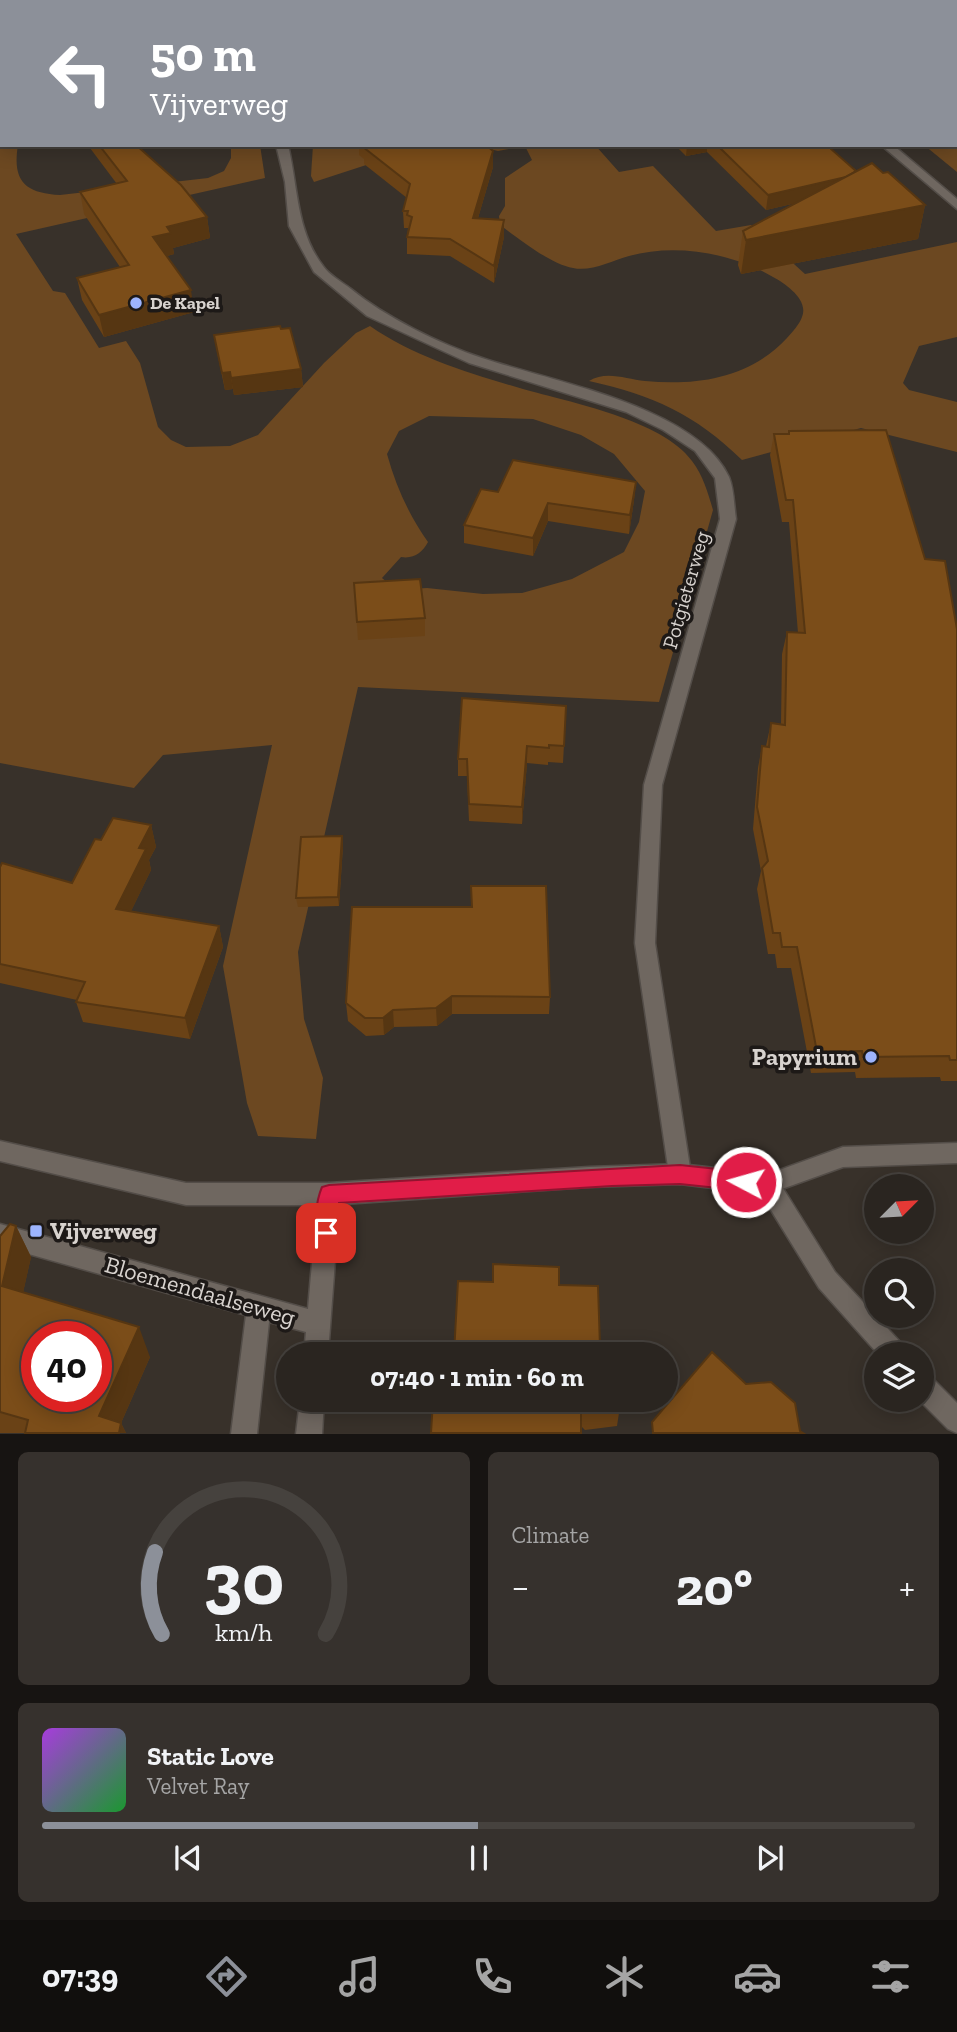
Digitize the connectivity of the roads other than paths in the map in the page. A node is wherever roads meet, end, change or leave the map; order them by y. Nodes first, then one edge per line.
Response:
1 (282, 147) edge
2 (888, 147) edge
3 (957, 205) edge
4 (0, 1151) edge
5 (957, 1153) edge
6 (680, 1174) junction
7 (768, 1184) junction
8 (329, 1194) junction
9 (0, 1236) edge
10 (258, 1307) junction
11 (319, 1324) junction
12 (317, 1342) edge
13 (883, 1342) edge
14 (934, 1398) edge
15 (311, 1412) edge
16 (957, 1420) edge
17 (244, 1433) edge
18 (309, 1433) edge

1 - 6 street, Potgieterweg
2 - 3 street
4 - 8 street
5 - 7 street
6 - 7 street
6 - 8 street
7 - 13 street
8 - 11 street
9 - 10 street, Bloemendaalseweg
10 - 11 street, Bloemendaalseweg
10 - 17 street
11 - 12 street
14 - 16 street
15 - 18 street

